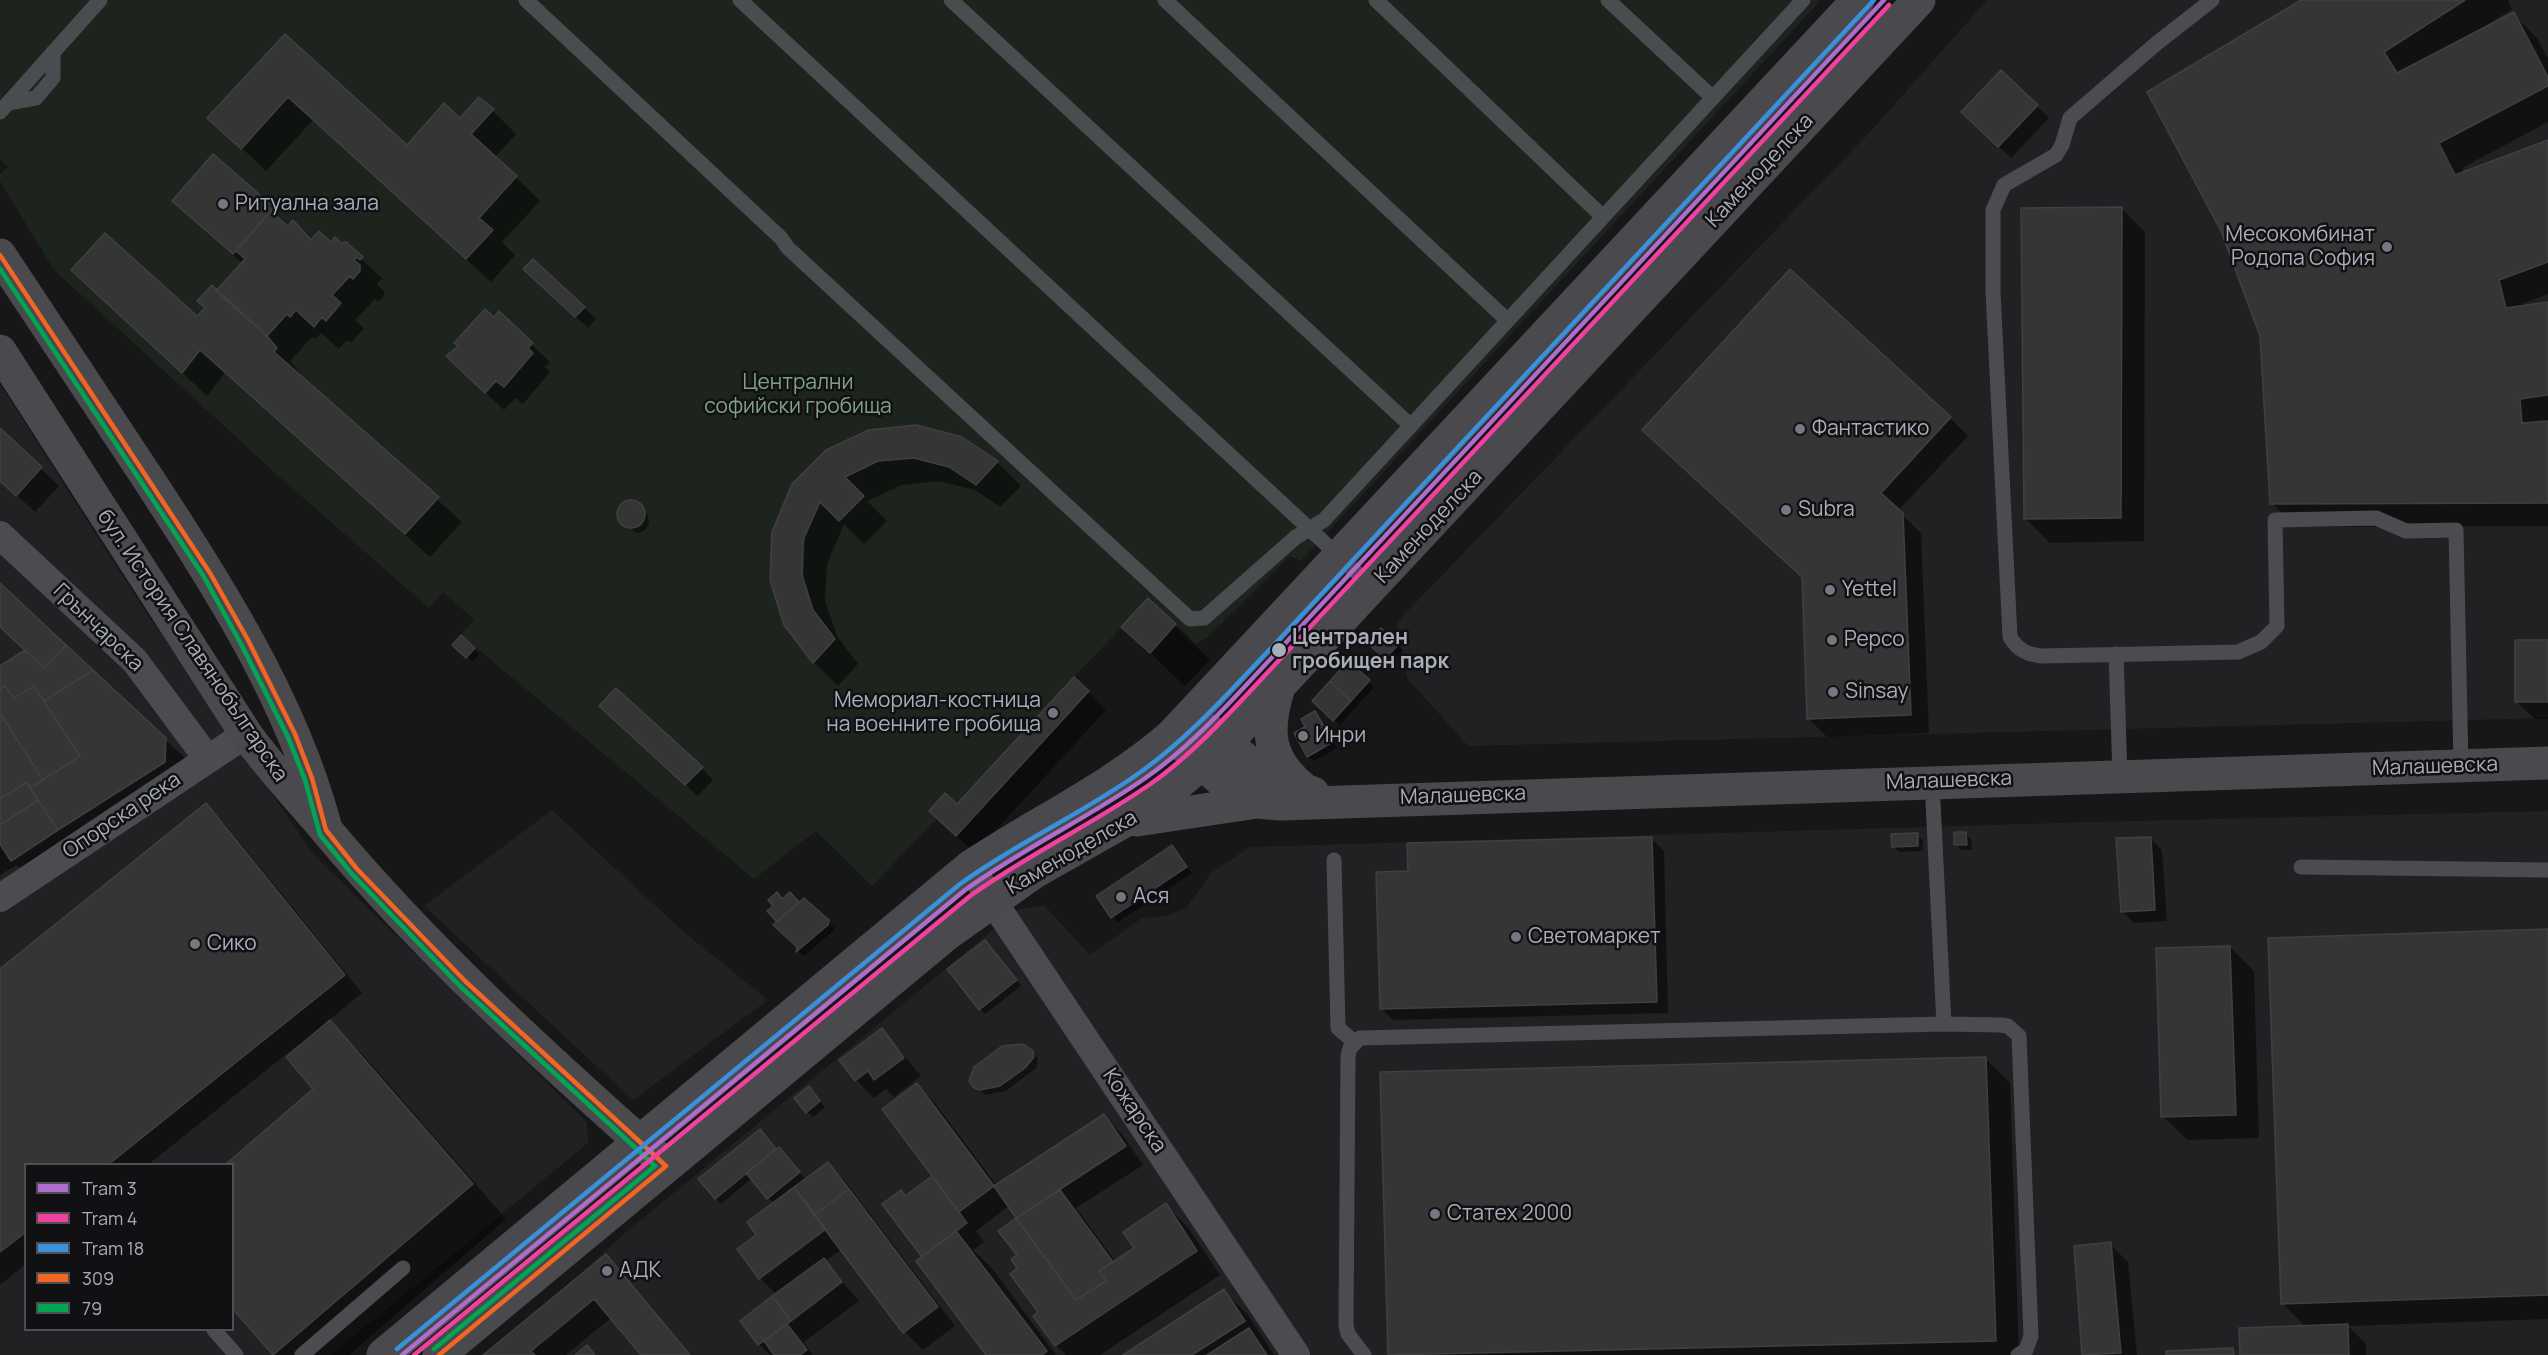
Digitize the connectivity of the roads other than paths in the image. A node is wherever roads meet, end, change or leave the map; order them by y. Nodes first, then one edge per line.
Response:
1 (100, 0) edge
2 (526, 0) edge
3 (740, 0) edge
4 (951, 0) edge
5 (1165, 0) edge
6 (1376, 0) edge
7 (1608, 0) edge
8 (1803, 0) edge
9 (1858, 0) edge
10 (1919, 0) edge
11 (2212, 0) edge
12 (1713, 98) junction
13 (4, 107) edge
14 (1603, 217) junction
15 (0, 255) edge
16 (1507, 320) junction
17 (0, 351) edge
18 (1410, 425) junction
19 (1309, 529) junction
20 (0, 535) edge
21 (1341, 558) junction
22 (1372, 587) junction
23 (2116, 654) junction
24 (1279, 687) junction
25 (1182, 726) junction
26 (246, 734) junction
27 (1214, 753) junction
28 (207, 759) junction
29 (2548, 763) edge
30 (2461, 766) junction
31 (2120, 776) junction
32 (1932, 782) junction
33 (1306, 791) junction
34 (1350, 800) junction
35 (1257, 802) junction
36 (1124, 822) junction
37 (326, 830) junction
38 (1334, 860) dead end
39 (970, 867) junction
40 (2301, 867) dead end
41 (2548, 870) edge
42 (0, 898) edge
43 (992, 900) junction
44 (1944, 1024) junction
45 (1354, 1042) junction
46 (641, 1142) junction
47 (666, 1166) junction
48 (403, 1268) dead end
49 (216, 1331) edge
50 (445, 1353) edge
51 (236, 1355) edge
52 (302, 1355) edge
53 (383, 1355) edge
54 (1296, 1355) edge
55 (1364, 1355) edge
56 (2018, 1355) edge

1 - 13 lane
2 - 19 lane
3 - 19 lane
4 - 18 lane
5 - 16 lane
6 - 14 lane
7 - 12 lane
8 - 12 lane
9 - 21 street, Каменоделска
10 - 22 street, Каменоделска
11 - 23 lane
12 - 14 lane
14 - 16 lane
15 - 37 street, бул. История Славянобългарска
16 - 18 lane
17 - 26 street, бул. История Славянобългарска
18 - 19 lane
19 - 21 lane
20 - 28 street, Грънчарска
21 - 22 lane
21 - 25 street, Каменоделска
22 - 24 street, Каменоделска
23 - 30 lane
23 - 31 lane
24 - 27 street, Каменоделска
24 - 33 street
25 - 27 street, Малашевска
25 - 39 street, Каменоделска
26 - 28 street, Опорска река
26 - 37 street, бул. История Славянобългарска
27 - 33 street, Малашевска
27 - 35 street, Малашевска
27 - 36 street, Каменоделска
28 - 42 street, Опорска река
29 - 30 street, Малашевска
30 - 31 street, Малашевска
31 - 32 street, Малашевска
32 - 34 street, Малашевска
32 - 44 lane
33 - 34 street, Малашевска
34 - 35 street, Малашевска
35 - 36 street
36 - 43 street, Каменоделска
37 - 46 street
38 - 45 lane
39 - 43 street, Кожарска
39 - 46 street, Каменоделска
40 - 41 lane
43 - 47 street, Каменоделска
43 - 54 street, Кожарска
44 - 45 lane
44 - 56 lane
45 - 55 lane
46 - 47 street
46 - 53 street, Каменоделска
47 - 50 street, Каменоделска
48 - 52 lane
49 - 51 lane

